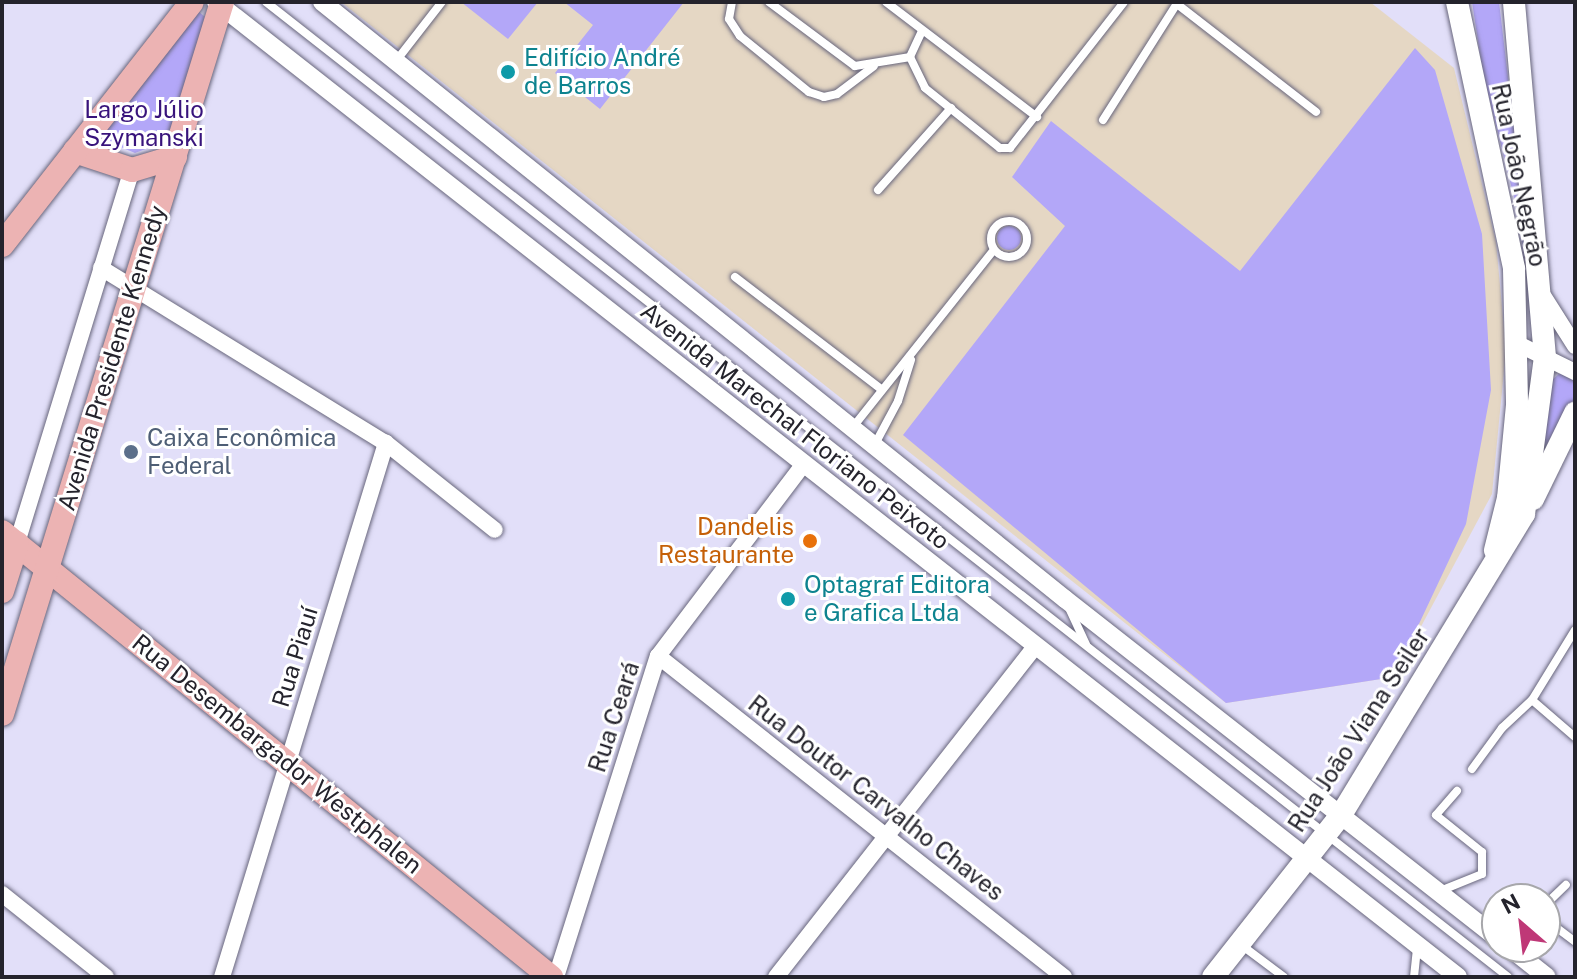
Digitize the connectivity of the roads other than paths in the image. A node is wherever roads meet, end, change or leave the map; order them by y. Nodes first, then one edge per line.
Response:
1 (192, 2) edge
2 (266, 2) edge
3 (322, 2) edge
4 (442, 2) edge
5 (732, 2) edge
6 (769, 2) edge
7 (886, 2) edge
8 (1124, 2) edge
9 (1457, 2) edge
10 (1514, 2) edge
11 (220, 3) edge
12 (1178, 3) edge
13 (922, 31) junction
14 (910, 57) junction
15 (396, 61) junction
16 (874, 66) junction
17 (951, 108) junction
18 (1316, 112) dead end
19 (1037, 117) junction
20 (1103, 120) dead end
21 (75, 151) junction
22 (175, 157) junction
23 (132, 170) junction
24 (878, 190) dead end
25 (2, 245) edge
26 (994, 250) junction
27 (101, 268) junction
28 (735, 277) dead end
29 (135, 286) junction
30 (1541, 292) junction
31 (1518, 344) junction
32 (1575, 346) edge
33 (912, 356) junction
34 (1545, 357) junction
35 (1575, 372) edge
36 (881, 389) junction
37 (1575, 413) edge
38 (852, 428) junction
39 (386, 443) junction
40 (874, 446) junction
41 (804, 464) junction
42 (1524, 514) junction
43 (495, 530) dead end
44 (9, 538) edge
45 (47, 568) junction
46 (1483, 581) junction
47 (2, 591) edge
48 (1065, 599) junction
49 (1575, 630) edge
50 (1036, 646) junction
51 (1088, 649) junction
52 (658, 656) junction
53 (1532, 700) junction
54 (2, 714) edge
55 (1575, 737) edge
56 (287, 762) junction
57 (1472, 769) dead end
58 (1457, 791) dead end
59 (1341, 815) junction
60 (1325, 834) junction
61 (886, 837) junction
62 (1306, 858) junction
63 (1566, 885) dead end
64 (1561, 890) edge
65 (1439, 892) junction
66 (2, 894) edge
67 (1481, 925) edge
68 (1239, 943) junction
69 (1417, 945) junction
70 (1529, 963) edge
71 (106, 977) edge
72 (222, 977) edge
73 (554, 977) edge
74 (776, 977) edge
75 (1064, 977) edge
76 (1213, 977) edge
77 (1284, 977) edge
78 (1414, 977) edge
79 (1458, 977) edge
80 (1508, 977) edge
81 (1547, 977) edge

1 - 21 main road
2 - 51 lane
3 - 15 street, Avenida Marechal Floriano Peixoto
4 - 15 lane
5 - 16 lane
6 - 16 lane
7 - 13 lane
8 - 19 lane
9 - 31 main road, Rua João Negrão
10 - 30 main road, Rua João Viana Seiler
11 - 22 main road, Avenida Presidente Kennedy
11 - 41 street, Avenida Marechal Floriano Peixoto
12 - 18 lane
12 - 20 lane
13 - 14 lane
13 - 19 lane
14 - 16 lane
14 - 17 lane
15 - 38 street, Avenida Marechal Floriano Peixoto
17 - 19 lane
17 - 24 lane
21 - 23 main road
21 - 25 main road
22 - 23 main road
22 - 29 main road, Avenida Presidente Kennedy
23 - 27 street, Avenida Presidente Kennedy
26 - 26 lane
26 - 33 lane
27 - 29 street
27 - 44 street, Avenida Presidente Kennedy
28 - 36 lane
29 - 39 street
29 - 45 main road, Avenida Presidente Kennedy
30 - 32 street, Rua João Negrão
30 - 34 main road, Rua João Viana Seiler
31 - 34 street
31 - 46 main road, Rua João Viana Seiler
33 - 36 lane
33 - 40 lane
34 - 35 street
34 - 42 main road, Rua João Viana Seiler
36 - 38 lane
37 - 42 main road
38 - 40 street, Avenida Marechal Floriano Peixoto
39 - 43 street
39 - 56 street, Rua Piauí
40 - 48 street, Avenida Marechal Floriano Peixoto
41 - 50 street, Avenida Marechal Floriano Peixoto
41 - 52 street, Rua Ceará
42 - 46 main road, Rua João Viana Seiler
44 - 45 main road, Rua Desembargador Westphalen
44 - 47 main road, Avenida Presidente Kennedy
45 - 54 main road, Avenida Presidente Kennedy
45 - 56 main road, Rua Desembargador Westphalen
46 - 59 main road, Rua João Viana Seiler
48 - 51 lane
48 - 59 street, Avenida Marechal Floriano Peixoto
49 - 53 lane
50 - 61 street
50 - 62 street, Avenida Marechal Floriano Peixoto
51 - 60 lane
52 - 61 street, Rua Doutor Carvalho Chaves
52 - 73 street, Rua Ceará
53 - 55 lane
53 - 57 lane
56 - 72 street, Rua Piauí
56 - 73 main road, Rua Desembargador Westphalen
58 - 65 lane
59 - 60 main road, Rua João Viana Seiler
59 - 65 street, Avenida Marechal Floriano Peixoto
60 - 62 main road, Rua João Viana Seiler
60 - 80 lane
61 - 74 street
61 - 75 street, Rua Doutor Carvalho Chaves
62 - 68 main road, Rua João Viana Seiler
62 - 69 street, Avenida Marechal Floriano Peixoto
63 - 64 lane
65 - 67 street, Avenida Marechal Floriano Peixoto
66 - 71 street
68 - 76 main road, Rua João Viana Seiler
68 - 77 lane
69 - 78 lane
69 - 79 street, Avenida Marechal Floriano Peixoto
70 - 81 street

